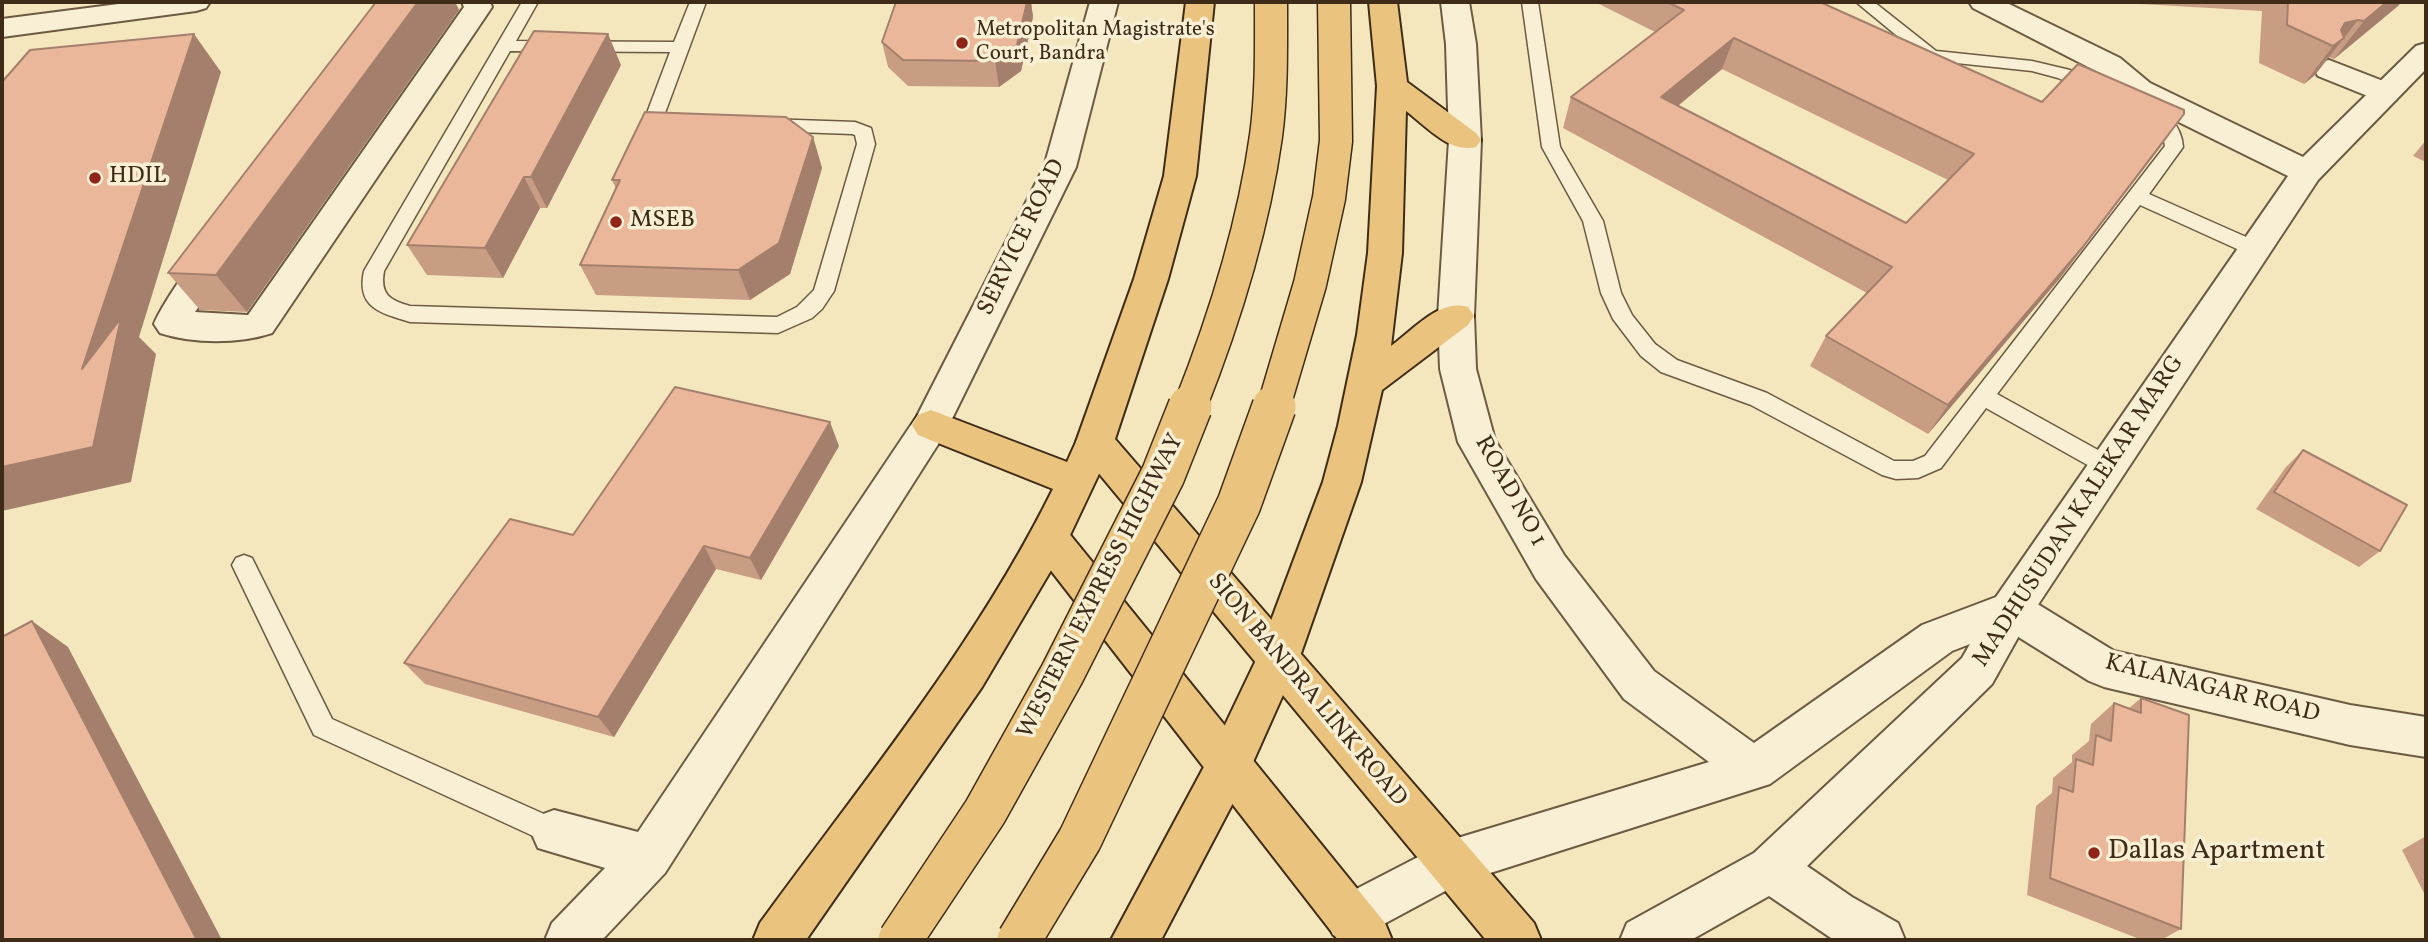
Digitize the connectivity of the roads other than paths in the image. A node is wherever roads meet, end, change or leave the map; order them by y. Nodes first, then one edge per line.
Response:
1 (16, 2) edge
2 (196, 2) edge
3 (476, 2) edge
4 (530, 2) edge
5 (698, 2) edge
6 (1104, 2) edge
7 (1200, 2) edge
8 (1270, 2) edge
9 (1334, 2) edge
10 (1383, 2) edge
11 (1455, 2) edge
12 (1530, 2) edge
13 (1864, 2) edge
14 (1983, 2) edge
15 (2, 4) edge
16 (2, 27) edge
17 (504, 46) junction
18 (680, 47) junction
19 (1890, 48) edge
20 (2426, 52) edge
21 (1932, 56) junction
22 (2329, 69) edge
23 (1392, 86) junction
24 (2112, 86) junction
25 (2385, 93) junction
26 (707, 124) edge
27 (747, 124) edge
28 (1465, 140) junction
29 (2316, 163) junction
30 (2137, 196) junction
31 (234, 234) edge
32 (2255, 249) junction
33 (1456, 316) junction
34 (1365, 384) junction
35 (1984, 397) junction
36 (931, 425) junction
37 (1095, 442) junction
38 (2108, 466) junction
39 (1075, 481) junction
40 (1049, 538) junction
41 (244, 565) dead end
42 (2011, 610) junction
43 (1278, 659) junction
44 (2426, 737) edge
45 (1229, 765) junction
46 (1754, 769) junction
47 (554, 832) joint
48 (648, 857) junction
49 (1451, 863) junction
50 (1771, 869) junction
51 (1359, 929) edge
52 (569, 940) edge
53 (777, 940) edge
54 (900, 940) edge
55 (1019, 940) edge
56 (1135, 940) edge
57 (1517, 940) edge
58 (1644, 940) edge
59 (1881, 940) edge

1 - 15 street
2 - 16 street
3 - 31 street
4 - 17 lane
5 - 18 lane
6 - 36 street, SERVICE ROAD
7 - 37 main road
8 - 54 main road, WESTERN EXPRESS HIGHWAY, bridge
9 - 55 main road, bridge
10 - 23 main road
11 - 28 street, ROAD NO 1
12 - 35 lane
13 - 21 lane
14 - 24 street
17 - 18 lane
17 - 27 lane
18 - 26 lane
19 - 21 lane
20 - 25 street, MADHUSUDAN KALEKAR MARG
21 - 24 lane
22 - 25 street
23 - 28 main road
23 - 34 main road
24 - 29 street
24 - 30 lane
25 - 29 street, MADHUSUDAN KALEKAR MARG
28 - 33 street, ROAD NO 1
29 - 32 street, MADHUSUDAN KALEKAR MARG
30 - 32 lane
30 - 35 lane
32 - 38 street, MADHUSUDAN KALEKAR MARG
33 - 34 main road
33 - 46 street, ROAD NO 1
34 - 43 main road
35 - 38 lane
36 - 39 main road
36 - 48 street, SERVICE ROAD
37 - 39 main road
37 - 43 main road, SION BANDRA LINK ROAD
38 - 42 street, MADHUSUDAN KALEKAR MARG
39 - 40 main road
40 - 45 main road
40 - 53 main road
41 - 47 lane
42 - 44 street, KALANAGAR ROAD
42 - 46 street
42 - 50 street, MADHUSUDAN KALEKAR MARG
43 - 45 main road
43 - 49 main road, SION BANDRA LINK ROAD
45 - 51 main road
45 - 56 main road
46 - 49 street
47 - 48 street
48 - 52 street, SERVICE ROAD
49 - 51 street
49 - 57 main road, SION BANDRA LINK ROAD
50 - 58 street, MADHUSUDAN KALEKAR MARG
50 - 59 street

